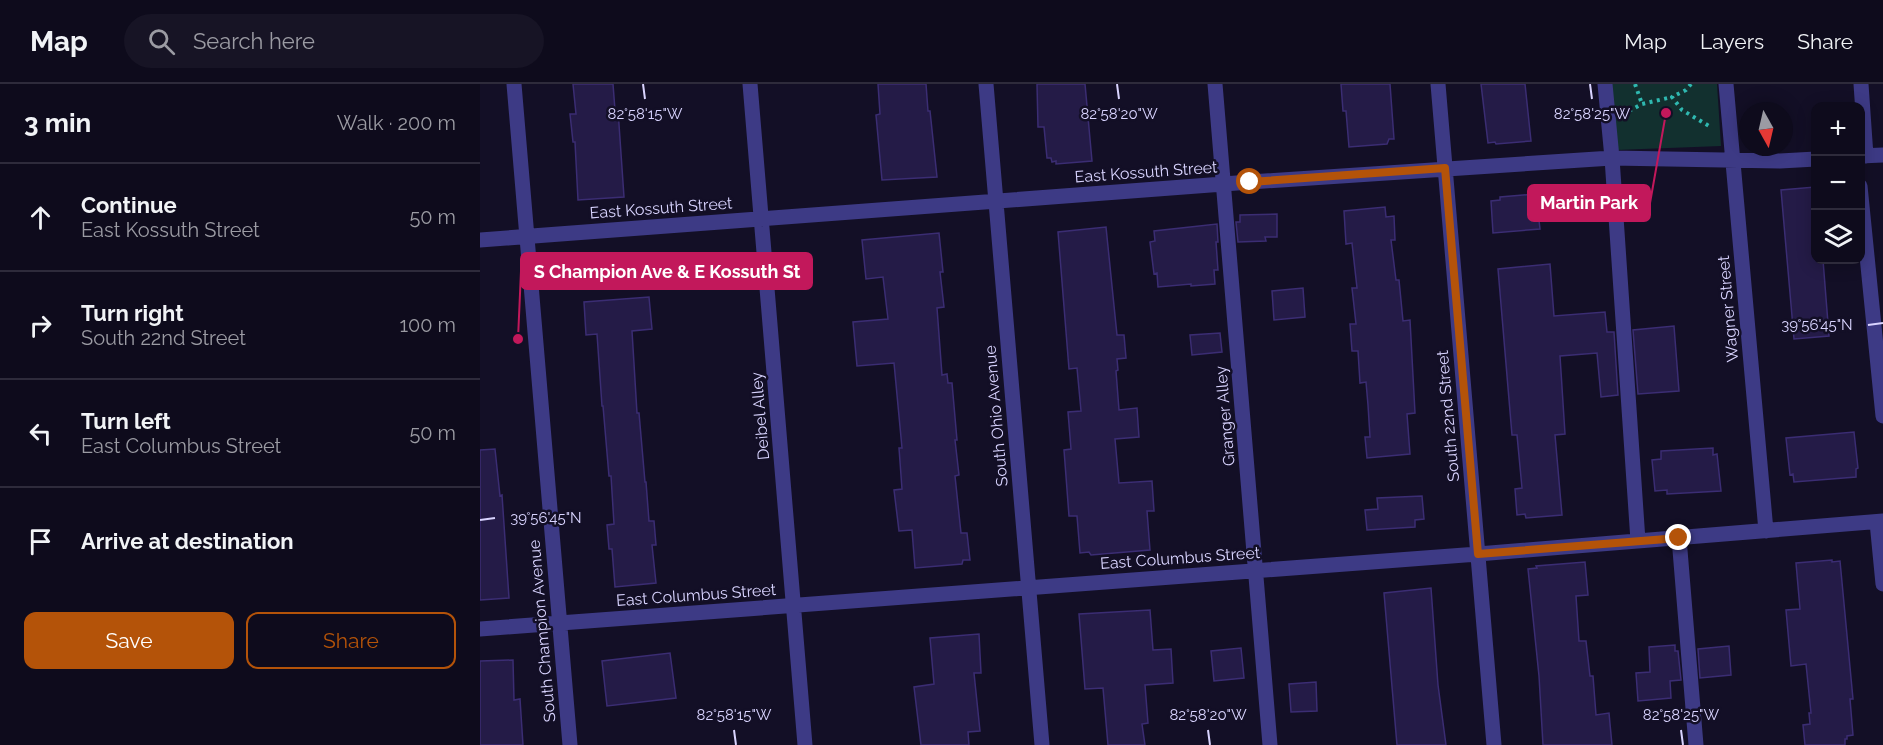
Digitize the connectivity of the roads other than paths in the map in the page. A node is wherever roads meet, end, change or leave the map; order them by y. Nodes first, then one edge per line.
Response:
1 (514, 84) edge
2 (750, 84) edge
3 (986, 84) edge
4 (1215, 84) edge
5 (1438, 84) edge
6 (1605, 84) edge
7 (1726, 84) edge
8 (1861, 84) edge
9 (1862, 102) edge
10 (1883, 154) edge
11 (1865, 156) edge
12 (1612, 158) junction
13 (1811, 159) edge
14 (1732, 160) junction
15 (1445, 168) junction
16 (1222, 184) junction
17 (996, 201) junction
18 (1862, 210) edge
19 (762, 218) junction
20 (527, 236) junction
21 (480, 240) edge
22 (1883, 416) edge
23 (1880, 521) edge
24 (1766, 531) junction
25 (1679, 538) junction
26 (1638, 541) junction
27 (1478, 554) junction
28 (1256, 570) junction
29 (1883, 584) edge
30 (1028, 587) junction
31 (794, 605) junction
32 (560, 623) junction
33 (480, 629) edge
34 (570, 745) edge
35 (806, 745) edge
36 (1042, 745) edge
37 (1270, 745) edge
38 (1494, 745) edge
39 (1696, 745) edge

1 - 20 street, South Champion Avenue
2 - 19 street, Deibel Alley
3 - 17 street, South Ohio Avenue
4 - 16 street, Granger Alley
5 - 15 street, South 22nd Street
6 - 12 street
7 - 14 street, Wagner Street
8 - 9 street
10 - 11 street
12 - 14 street, East Kossuth Street
12 - 15 street, East Kossuth Street
12 - 26 street
13 - 14 street, East Kossuth Street
14 - 24 street, Wagner Street
15 - 16 street, East Kossuth Street
15 - 27 street, South 22nd Street
16 - 17 street, East Kossuth Street
16 - 28 street, Granger Alley
17 - 19 street, East Kossuth Street
17 - 30 street, South Ohio Avenue
18 - 22 street
19 - 20 street, East Kossuth Street
19 - 31 street, Deibel Alley
20 - 21 street, East Kossuth Street
20 - 32 street, South Champion Avenue
23 - 24 street, East Columbus Street
23 - 29 street
24 - 25 street, East Columbus Street
25 - 26 street, East Columbus Street
25 - 39 street
26 - 27 street, East Columbus Street
27 - 28 street, East Columbus Street
27 - 38 street, South 22nd Street
28 - 30 street, East Columbus Street
28 - 37 street, Granger Alley
30 - 31 street, East Columbus Street
30 - 36 street, South Ohio Avenue
31 - 32 street, East Columbus Street
31 - 35 street, Deibel Alley
32 - 33 street, East Columbus Street
32 - 34 street, South Champion Avenue

